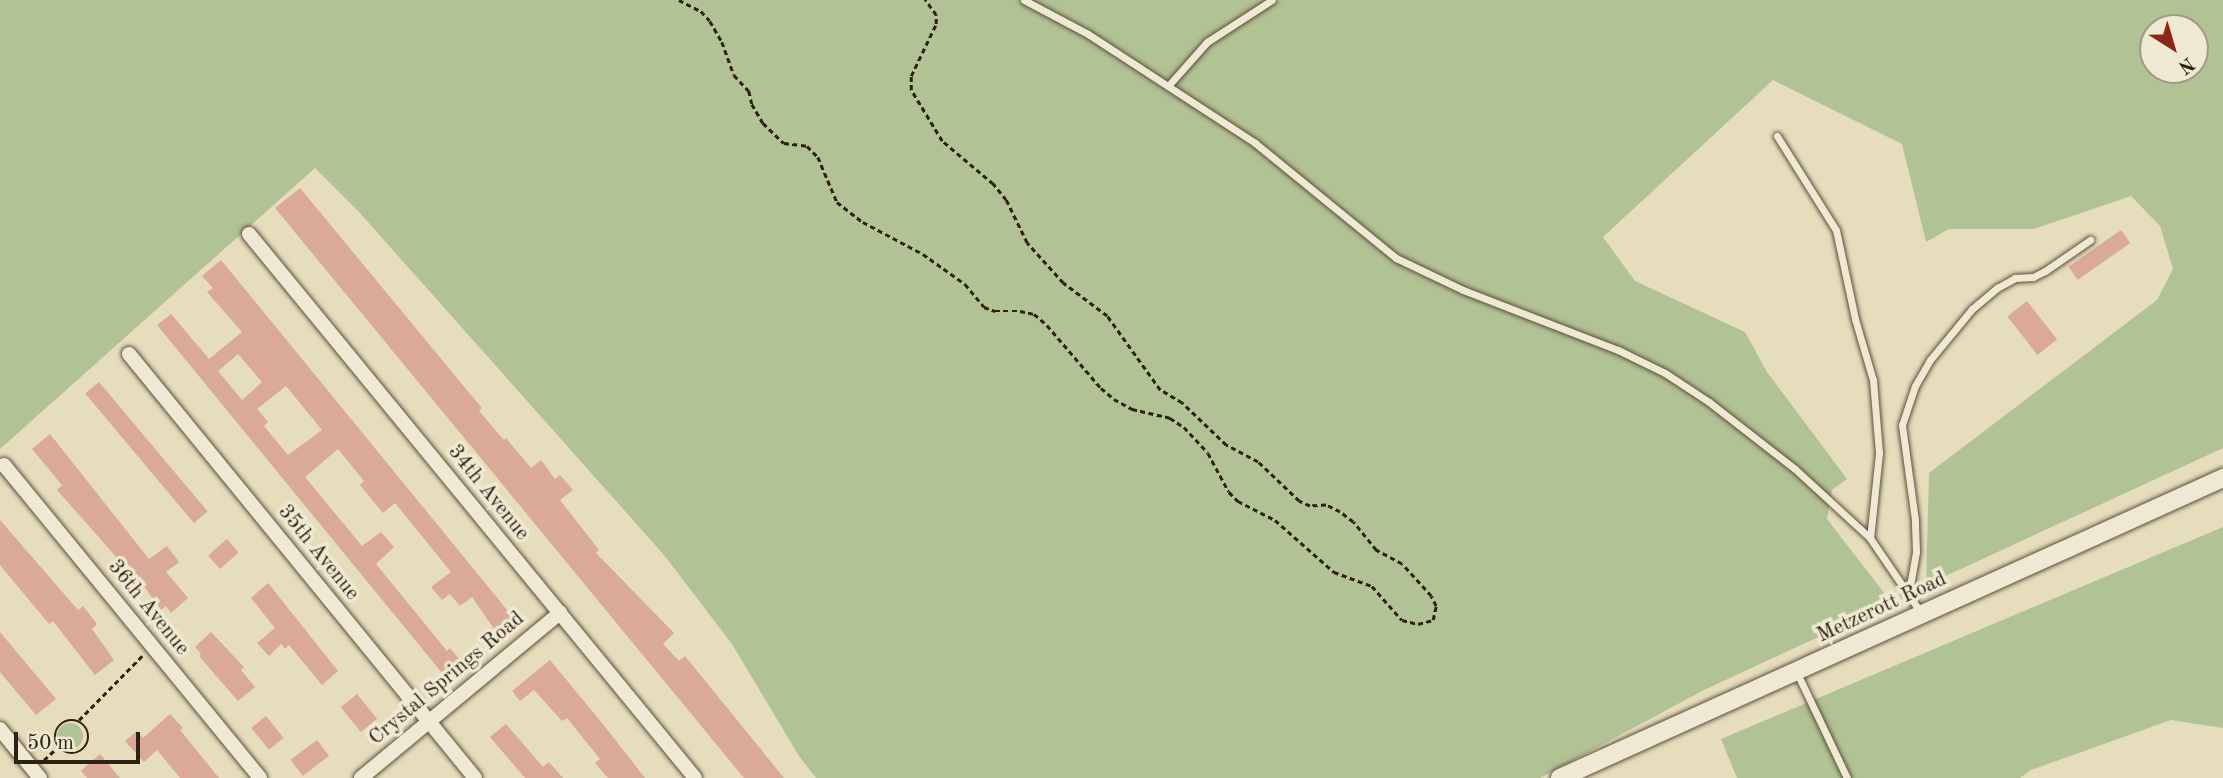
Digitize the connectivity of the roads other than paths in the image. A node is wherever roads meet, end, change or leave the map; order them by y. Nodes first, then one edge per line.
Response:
1 (1024, 0) edge
2 (1272, 0) edge
3 (1168, 86) junction
4 (1777, 136) dead end
5 (249, 234) dead end
6 (2090, 240) dead end
7 (129, 354) dead end
8 (4, 465) dead end
9 (2223, 478) edge
10 (1870, 538) junction
11 (1908, 597) junction
12 (559, 613) junction
13 (1921, 614) junction
14 (1797, 673) junction
15 (429, 722) junction
16 (0, 729) edge
17 (40, 778) edge
18 (261, 778) edge
19 (360, 778) edge
20 (475, 778) edge
21 (695, 778) edge
22 (1560, 778) edge
23 (1847, 778) edge

1 - 3 lane
2 - 3 lane
3 - 10 lane
4 - 10 lane
5 - 12 street, 34th Avenue
6 - 11 lane
7 - 15 street, 35th Avenue
8 - 18 street, 36th Avenue
9 - 13 street, Metzerott Road
10 - 11 lane
11 - 13 lane
12 - 15 street, Crystal Springs Road
12 - 21 street, 34th Avenue
13 - 14 street, Metzerott Road
14 - 22 street, Metzerott Road
14 - 23 lane
15 - 19 street, Crystal Springs Road
15 - 20 street, 35th Avenue
16 - 17 street

